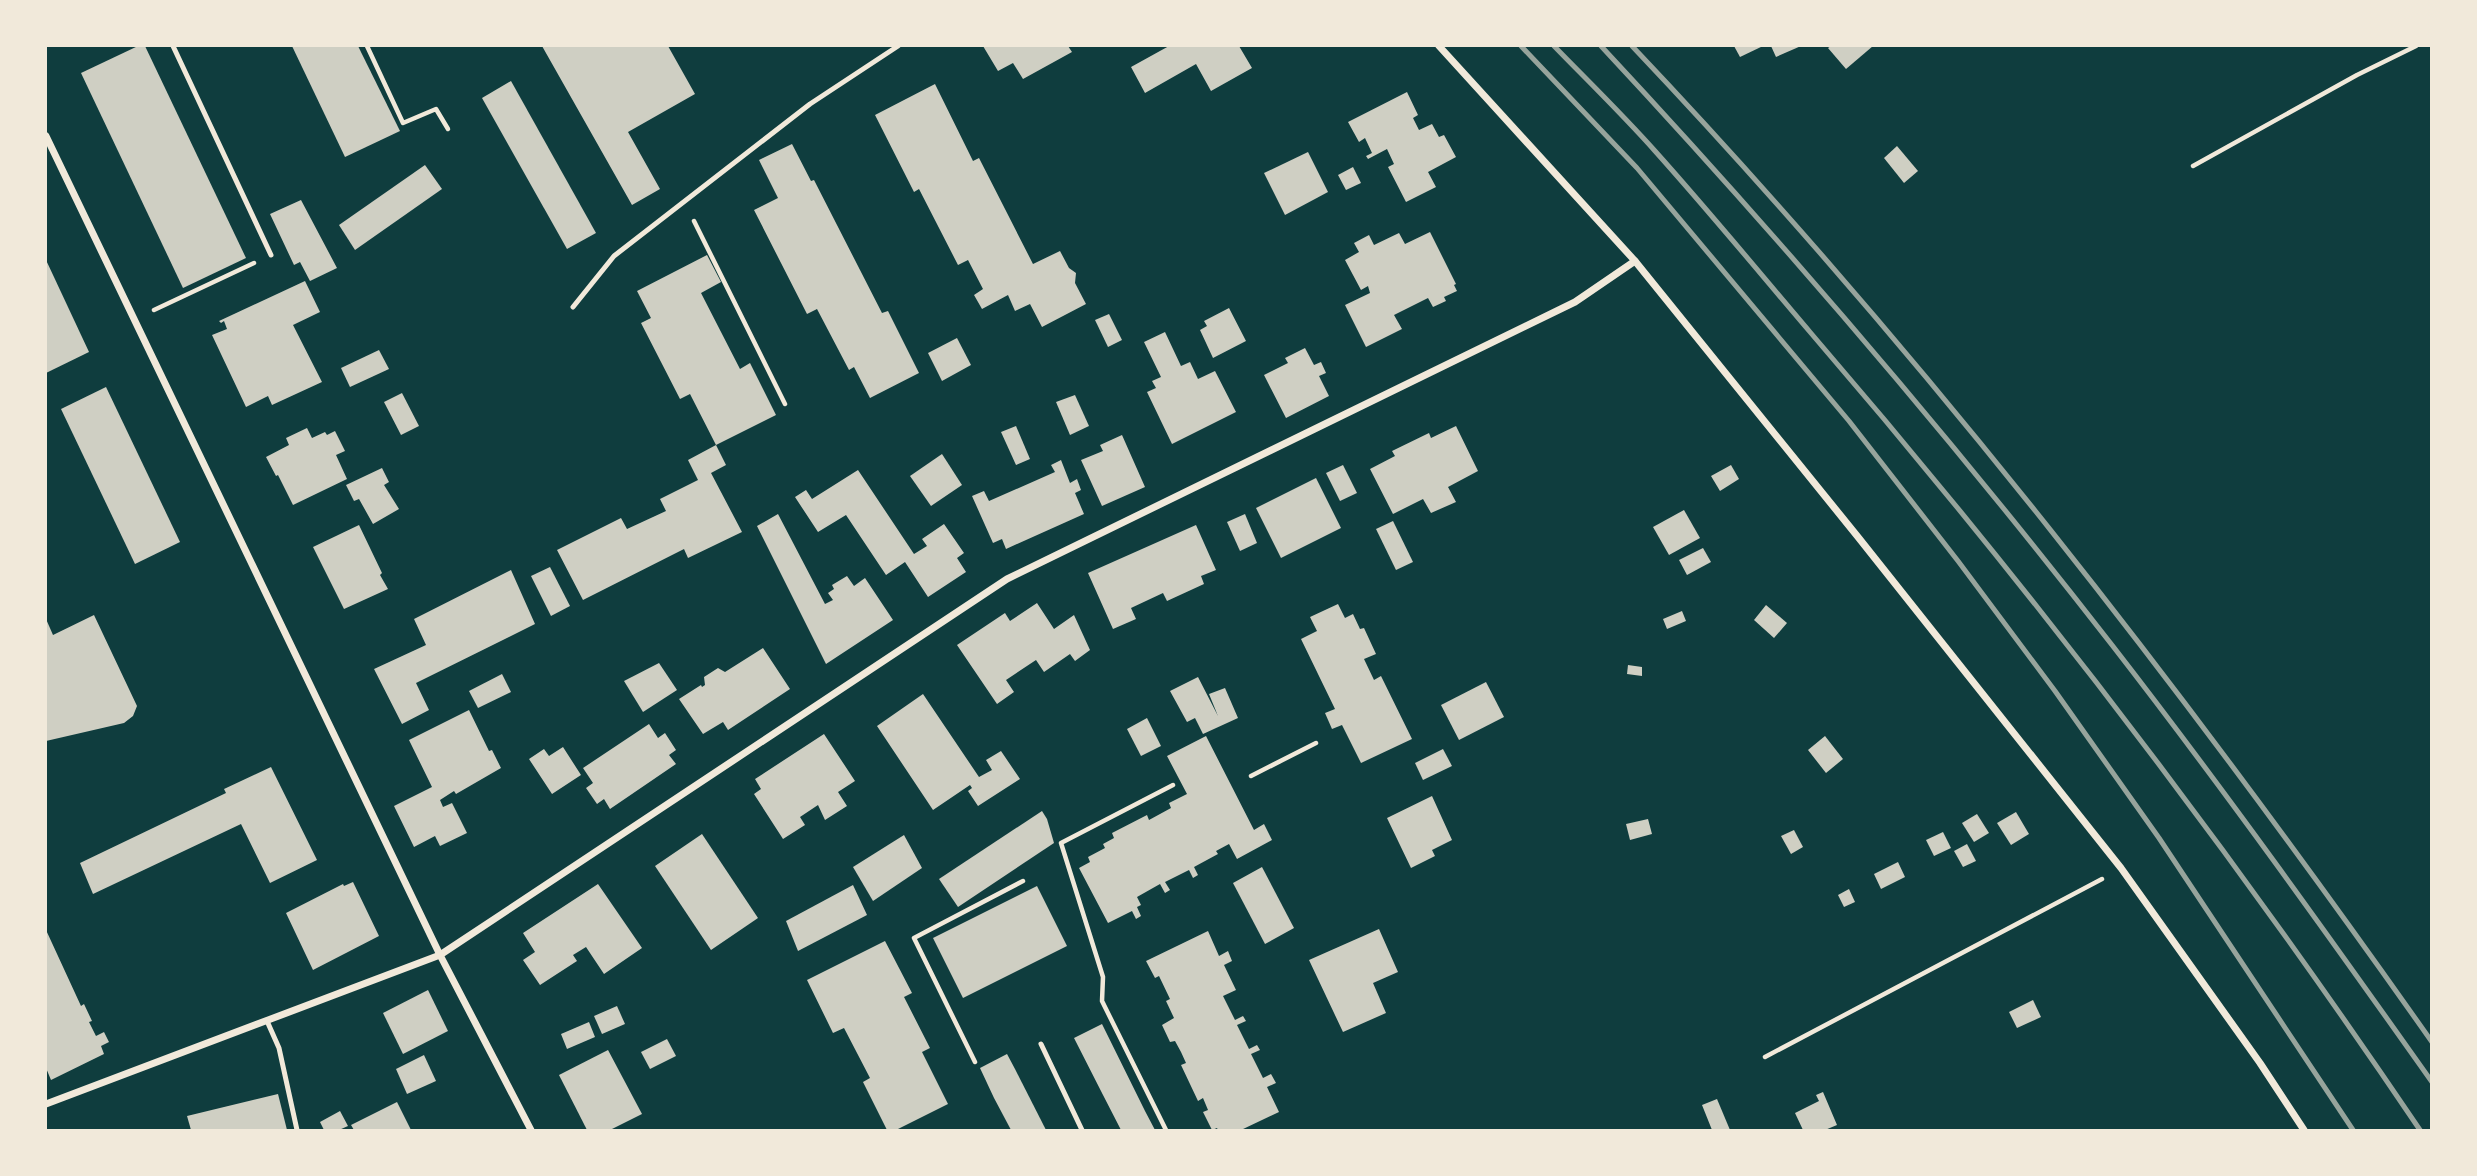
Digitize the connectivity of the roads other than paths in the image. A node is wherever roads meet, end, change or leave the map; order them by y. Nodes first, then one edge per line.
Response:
1 (173, 46) edge
2 (898, 46) edge
3 (1439, 46) edge
4 (46, 136) edge
5 (271, 255) road end
6 (1635, 261) junction
7 (573, 307) dead end
8 (440, 955) junction
9 (267, 1021) junction
10 (1041, 1044) dead end
11 (46, 1104) edge
12 (297, 1130) edge
13 (531, 1130) edge
14 (1082, 1130) edge
15 (2304, 1130) edge

1 - 5 lane
2 - 7 lane
3 - 6 street
4 - 8 street
6 - 8 street
6 - 15 street
8 - 9 street
8 - 13 street
9 - 11 street
9 - 12 lane
10 - 14 lane

